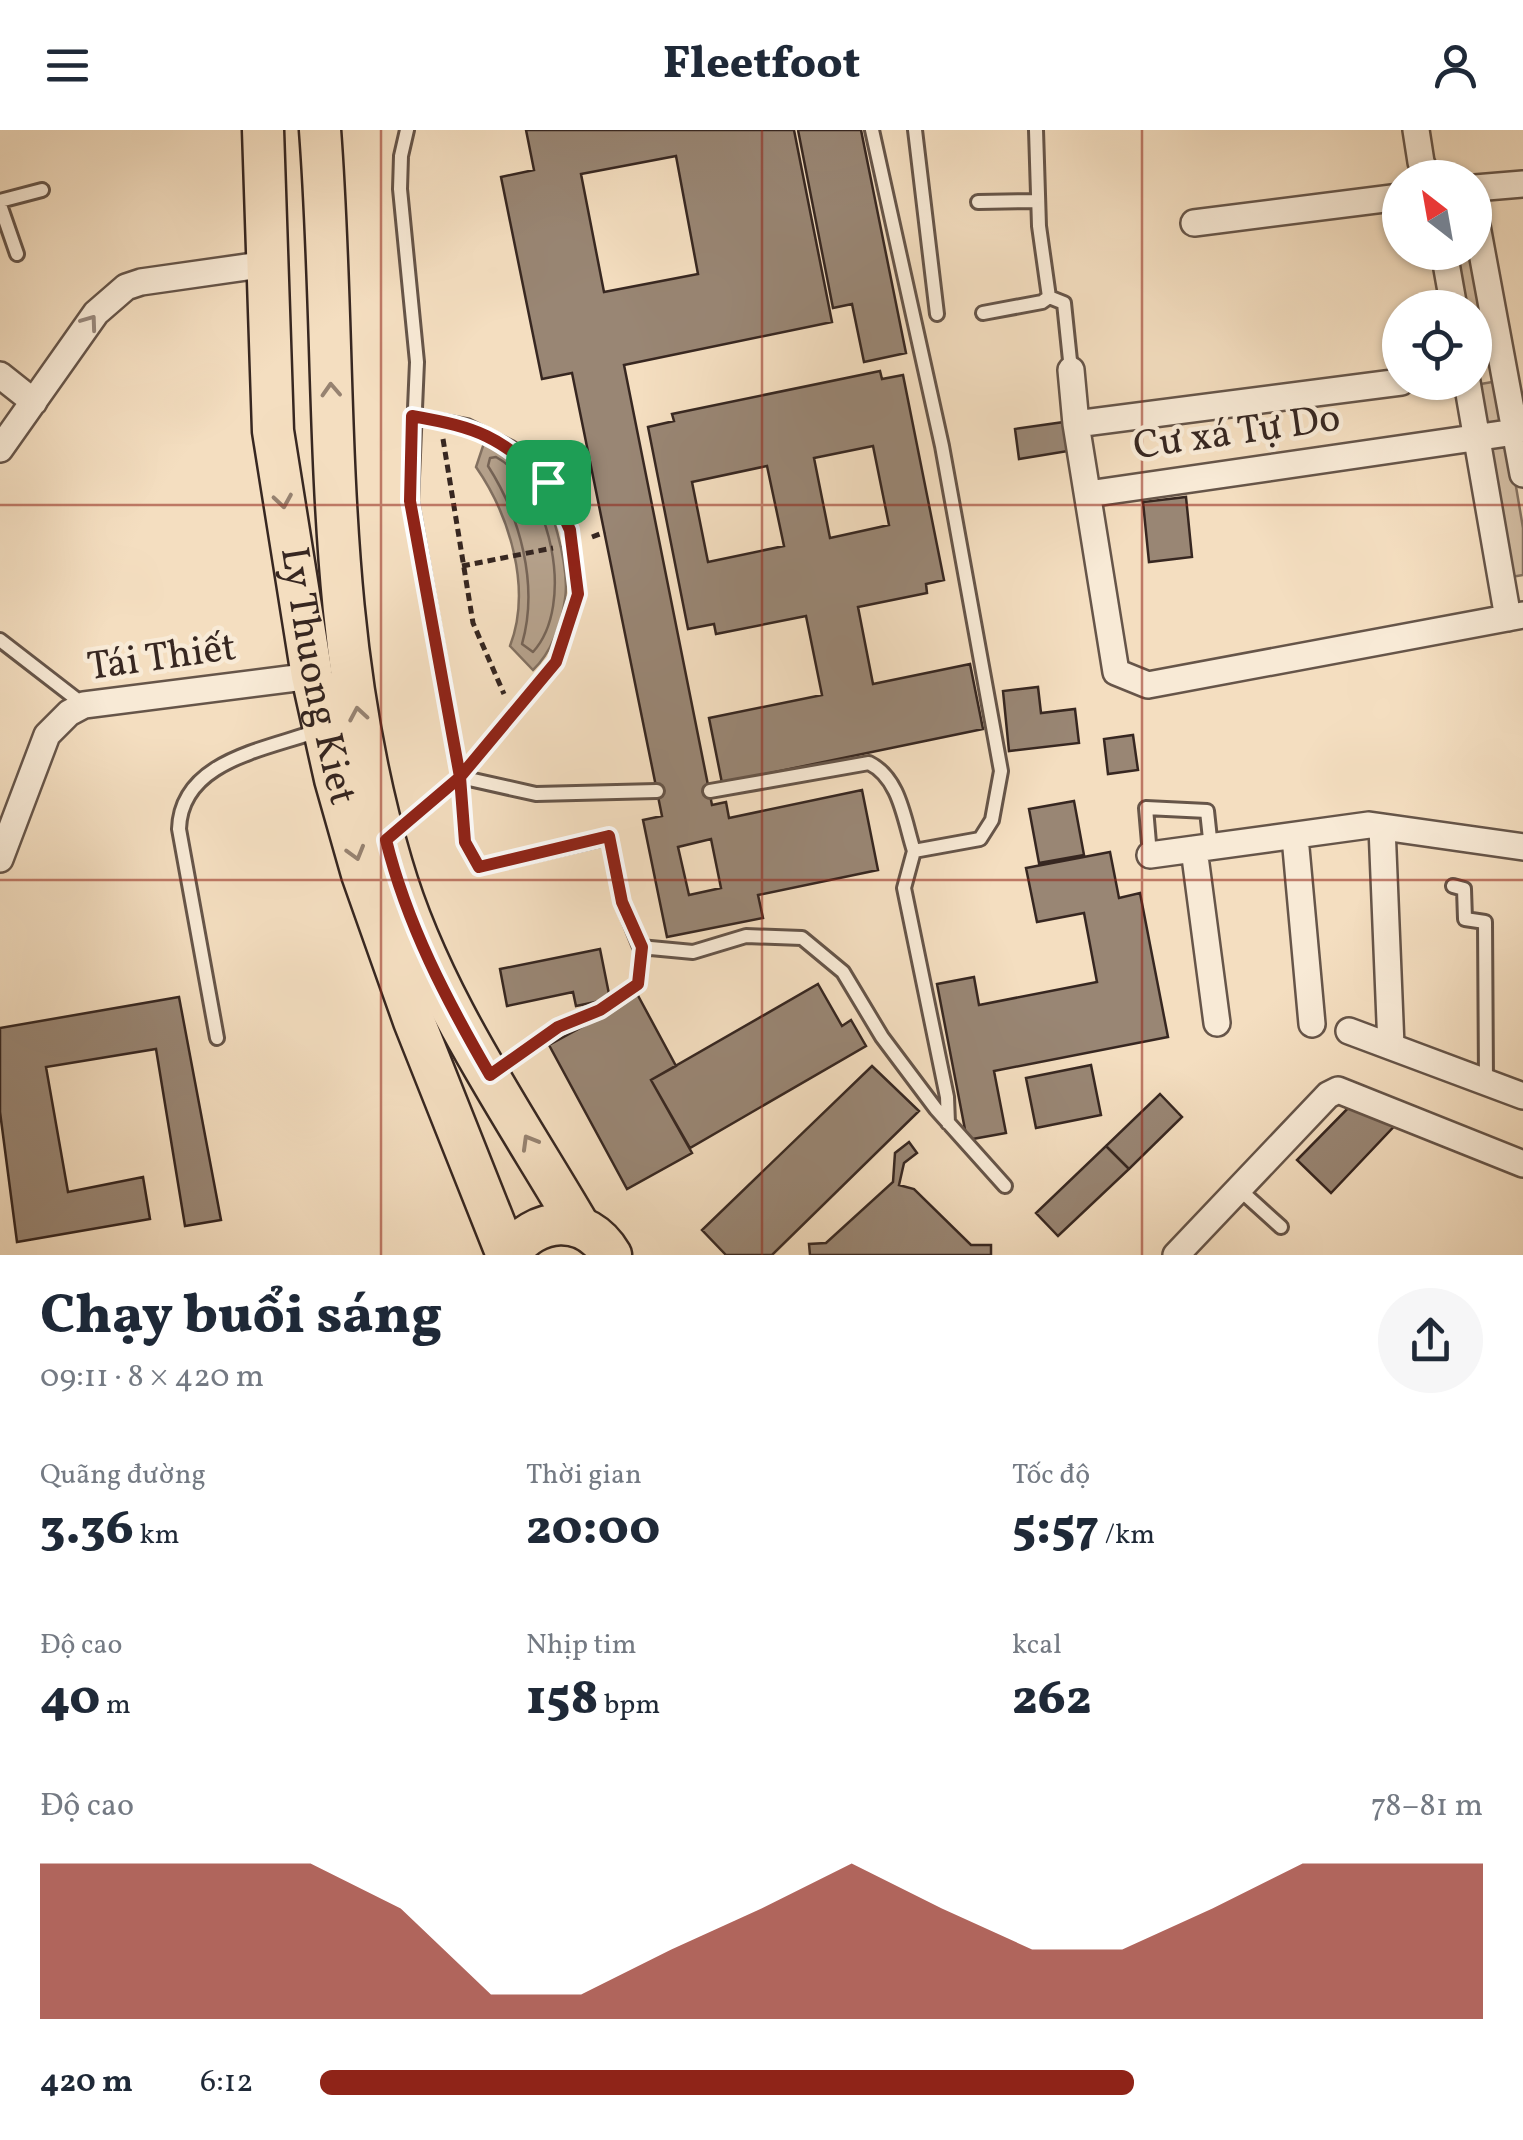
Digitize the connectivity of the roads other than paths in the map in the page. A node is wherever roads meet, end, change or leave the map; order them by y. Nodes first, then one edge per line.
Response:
1 (251, 130) edge
2 (263, 130) edge
3 (407, 130) edge
4 (872, 130) edge
5 (915, 130) edge
6 (1036, 130) edge
7 (1416, 130) edge
8 (325, 140) edge
9 (1424, 160) edge
10 (264, 181) junction
11 (1523, 184) edge
12 (1492, 187) edge
13 (42, 190) dead end
14 (1382, 198) edge
15 (1038, 201) junction
16 (978, 202) dead end
17 (0, 203) edge
18 (1194, 223) dead end
19 (17, 254) dead end
20 (268, 264) junction
21 (1485, 270) edge
22 (1049, 297) junction
23 (937, 314) dead end
24 (983, 314) dead end
25 (1504, 369) junction
26 (1071, 370) joint
27 (1492, 371) edge
28 (0, 375) edge
29 (1382, 384) edge
30 (1470, 400) edge
31 (34, 402) junction
32 (412, 416) junction
33 (1076, 424) junction
34 (1515, 432) junction
35 (1476, 438) junction
36 (0, 448) edge
37 (1523, 474) edge
38 (1088, 494) junction
39 (1516, 617) edge
40 (0, 640) edge
41 (312, 676) junction
42 (84, 705) junction
43 (324, 728) junction
44 (460, 777) junction
45 (657, 791) dead end
46 (710, 791) dead end
47 (1382, 827) junction
48 (1294, 837) junction
49 (386, 840) junction
50 (1523, 847) edge
51 (1202, 848) junction
52 (914, 851) junction
53 (1150, 855) joint
54 (0, 860) edge
55 (1453, 886) dead end
56 (642, 947) junction
57 (1217, 1024) dead end
58 (1312, 1024) dead end
59 (1350, 1031) dead end
60 (217, 1038) dead end
61 (1392, 1046) junction
62 (490, 1075) junction
63 (1486, 1080) junction
64 (1523, 1096) edge
65 (948, 1123) junction
66 (1523, 1164) edge
67 (1005, 1186) dead end
68 (1239, 1189) junction
69 (579, 1226) junction
70 (1281, 1227) dead end
71 (508, 1255) edge
72 (611, 1255) edge
73 (1176, 1255) edge

1 - 10 main road
2 - 10 main road, Ly Thuong Kiet
3 - 32 lane
4 - 52 lane
5 - 23 lane
6 - 15 lane
7 - 9 street
49 -> 8 main road, Ly Thuong Kiet
10 - 20 main road, Ly Thuong Kiet
11 - 12 street
13 - 17 lane
14 - 18 street
15 - 16 lane
15 - 22 lane
17 - 19 lane
31 -> 20 street
20 -> 41 main road, Ly Thuong Kiet
21 - 25 street
22 - 24 lane
22 - 26 lane
25 - 27 street
25 - 34 street
26 - 33 street
28 - 31 street
29 - 33 street, Cư xá Tự Do
30 - 35 street
31 - 36 street
32 - 44 lane
32 - 44 lane
33 - 38 street
34 - 35 street, Cư xá Tự Do
34 - 37 street
35 - 38 street, Cư xá Tự Do
35 - 39 street
38 - 39 street
40 - 42 lane
41 - 42 street, Tái Thiết
41 - 43 main road, Ly Thuong Kiet
42 - 54 street, Tái Thiết
43 - 60 lane
43 -> 71 main road, Ly Thuong Kiet
44 - 45 lane
44 - 49 lane
44 - 56 lane
46 - 52 lane
47 - 48 street
47 - 50 street
47 - 61 street
48 - 51 street
48 - 58 street
49 - 62 main road, Ly Thuong Kiet
51 - 53 street
51 - 53 lane
51 - 57 street
52 - 65 lane
55 - 63 lane
56 - 62 lane
56 - 65 lane
59 - 61 street
61 - 63 street
69 -> 62 main road, Ly Thuong Kiet
63 - 64 street
65 - 67 lane
66 - 68 street
68 - 70 lane
68 - 73 street
69 - 71 main road
69 - 72 main road, Ly Thuong Kiet

